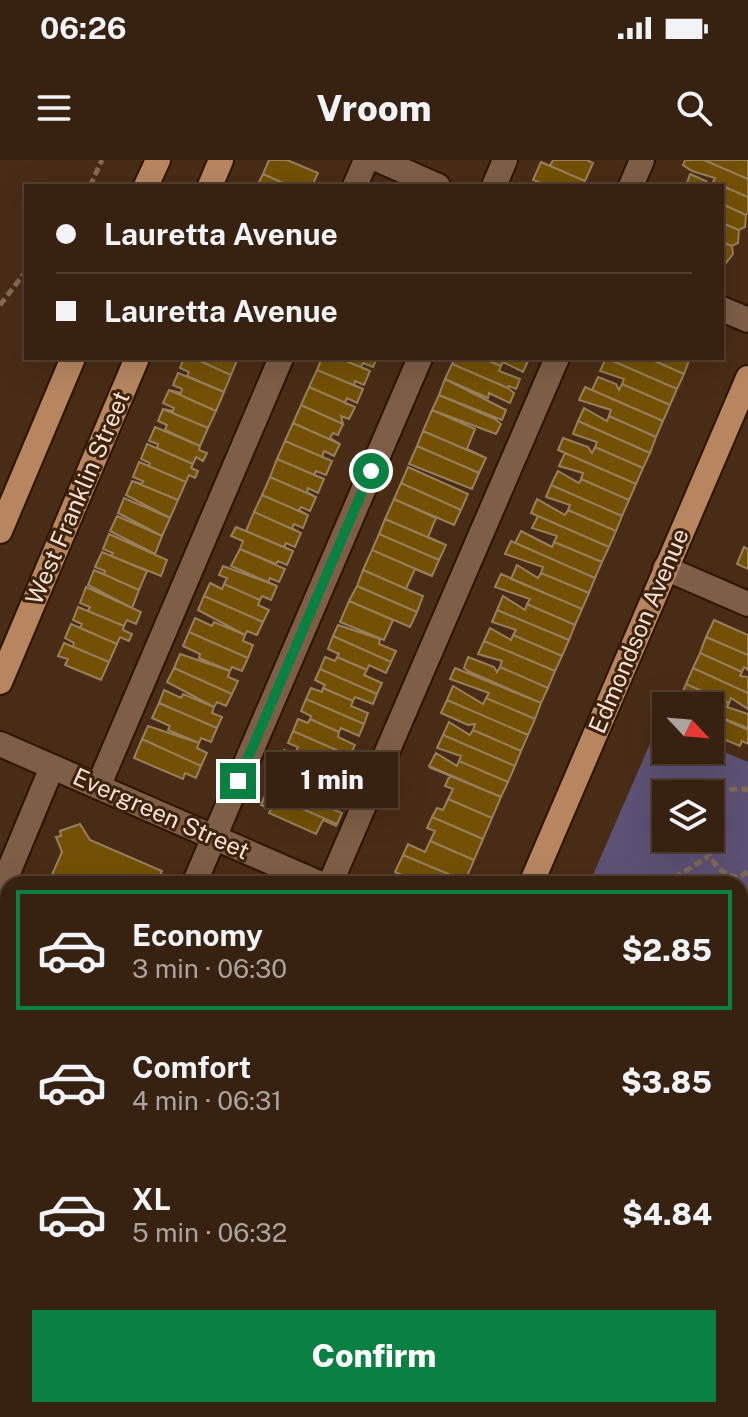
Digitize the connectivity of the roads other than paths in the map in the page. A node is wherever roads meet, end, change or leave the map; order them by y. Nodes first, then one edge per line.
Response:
1 (158, 160) edge
2 (221, 160) edge
3 (366, 160) edge
4 (379, 160) edge
5 (505, 160) edge
6 (642, 160) edge
7 (147, 184) edge
8 (211, 184) edge
9 (356, 184) edge
10 (433, 184) edge
11 (495, 184) edge
12 (632, 184) edge
13 (724, 310) edge
14 (748, 320) edge
15 (72, 360) edge
16 (136, 360) edge
17 (280, 360) edge
18 (419, 360) edge
19 (556, 360) edge
20 (748, 378) edge
21 (0, 531) edge
22 (665, 568) junction
23 (748, 604) edge
24 (0, 682) edge
25 (0, 744) edge
26 (52, 767) junction
27 (98, 787) junction
28 (214, 837) junction
29 (7, 876) edge
30 (197, 876) edge
31 (303, 876) edge
32 (333, 876) edge
33 (534, 876) edge

1 - 7 main road
2 - 8 main road
3 - 9 street
4 - 10 street
5 - 11 street
6 - 12 street
13 - 14 street
15 - 21 main road
16 - 24 main road, West Franklin Street
17 - 27 street
18 - 28 street
19 - 32 street
20 - 22 main road, Edmondson Avenue
22 - 23 street
22 - 33 main road, Edmondson Avenue
25 - 26 street, Evergreen Street
26 - 27 street, Evergreen Street
26 - 29 street
27 - 28 street, Evergreen Street
28 - 30 street
28 - 31 street, Evergreen Street

